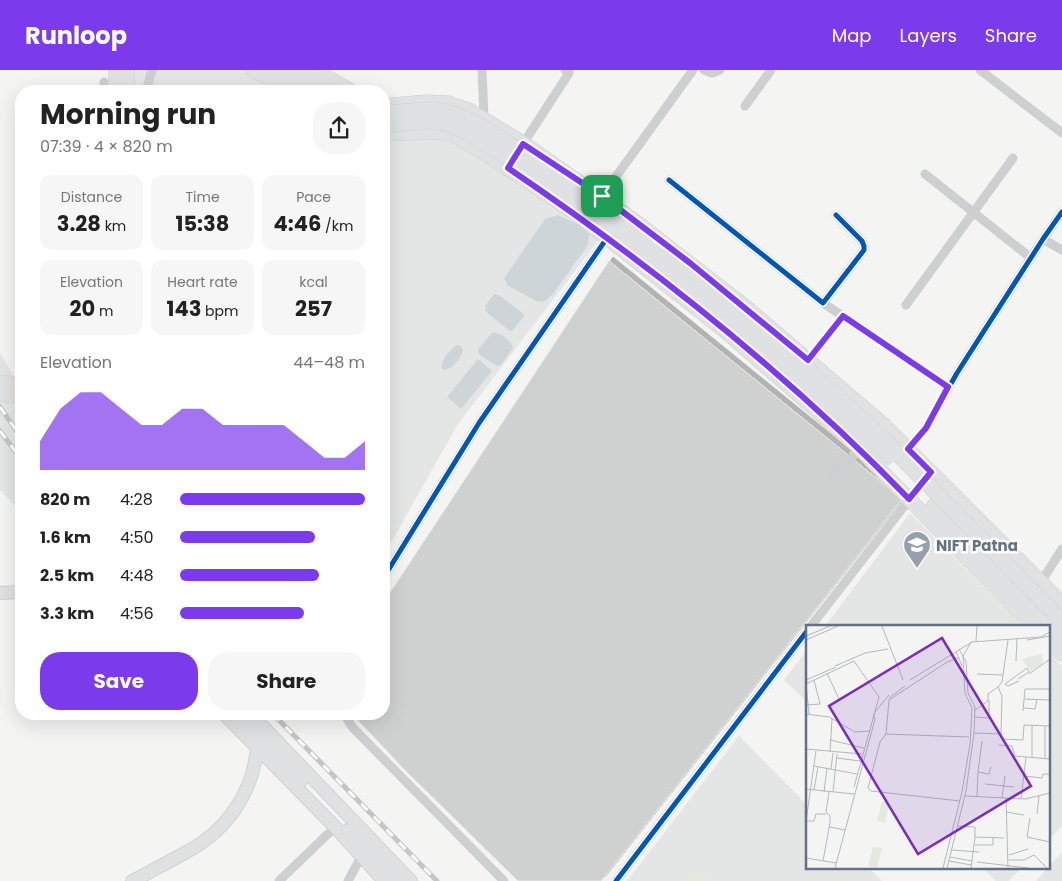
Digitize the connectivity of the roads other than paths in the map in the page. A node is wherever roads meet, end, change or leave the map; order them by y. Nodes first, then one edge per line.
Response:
1 (116, 70) edge
2 (127, 70) edge
3 (152, 70) edge
4 (274, 70) edge
5 (296, 70) edge
6 (314, 70) edge
7 (482, 70) edge
8 (565, 70) edge
9 (693, 70) edge
10 (704, 70) edge
11 (720, 70) edge
12 (771, 70) edge
13 (256, 71) edge
14 (984, 71) edge
15 (117, 85) edge
16 (127, 85) edge
17 (148, 85) edge
18 (282, 85) edge
19 (301, 85) edge
20 (324, 85) edge
21 (341, 85) edge
22 (390, 105) edge
23 (745, 106) dead end
24 (390, 112) edge
25 (484, 118) junction
26 (390, 124) edge
27 (1062, 133) edge
28 (390, 134) edge
29 (523, 144) junction
30 (474, 146) junction
31 (1013, 158) dead end
32 (508, 168) junction
33 (925, 174) dead end
34 (669, 180) dead end
35 (602, 196) junction
36 (1062, 212) edge
37 (974, 213) junction
38 (836, 215) dead end
39 (607, 238) junction
40 (1043, 238) junction
41 (1062, 250) edge
42 (1031, 258) junction
43 (823, 302) junction
44 (906, 305) dead end
45 (843, 316) junction
46 (808, 360) junction
47 (0, 382) edge
48 (15, 383) edge
49 (948, 387) junction
50 (0, 394) edge
51 (15, 396) edge
52 (857, 446) junction
53 (908, 449) junction
54 (931, 472) junction
55 (834, 474) dead end
56 (909, 499) junction
57 (1062, 549) edge
58 (390, 566) edge
59 (1041, 582) junction
60 (15, 593) edge
61 (0, 594) edge
62 (1062, 604) edge
63 (1062, 622) edge
64 (812, 625) edge
65 (1033, 625) edge
66 (806, 632) edge
67 (1062, 637) edge
68 (1050, 643) edge
69 (1062, 654) edge
70 (230, 720) edge
71 (243, 720) edge
72 (257, 720) edge
73 (348, 720) edge
74 (257, 748) junction
75 (335, 827) junction
76 (361, 857) junction
77 (132, 881) edge
78 (279, 881) edge
79 (348, 881) edge
80 (384, 881) edge
81 (398, 881) edge
82 (411, 881) edge
83 (504, 881) edge
84 (616, 881) edge

1 - 15 highway
2 - 16 highway
3 - 17 street
4 - 19 highway
5 - 20 highway
6 - 21 main road
7 - 25 street
8 - 29 street
9 - 35 street
10 - 11 street
12 - 23 street
13 - 18 main road
14 - 27 street
22 - 25 main road
24 - 63 highway, bridge
25 - 29 main road
25 - 30 street
26 - 67 highway, bridge
28 - 30 main road
29 - 32 street
29 - 35 main road
30 - 32 main road
31 - 37 street
32 - 39 main road
33 - 37 street
34 - 43 street
35 - 46 main road
36 - 40 street
37 - 42 street
37 - 44 street
38 - 43 street
39 - 52 main road
39 - 58 street
40 - 41 street
40 - 42 street
42 - 49 street
43 - 45 street
45 - 46 street
45 - 49 street
46 - 53 main road
47 - 48 main road
49 - 53 street
50 - 51 main road
52 - 55 street
52 - 56 main road
53 - 54 main road
54 - 56 street
54 - 59 main road
56 - 64 street
56 - 65 main road
57 - 59 street
59 - 62 main road
60 - 61 street
66 - 84 street
68 - 69 main road
70 - 74 street
71 - 81 street
72 - 82 street
73 - 83 street
74 - 75 street
74 - 77 street
75 - 76 street
75 - 78 street
76 - 79 street
76 - 80 street

